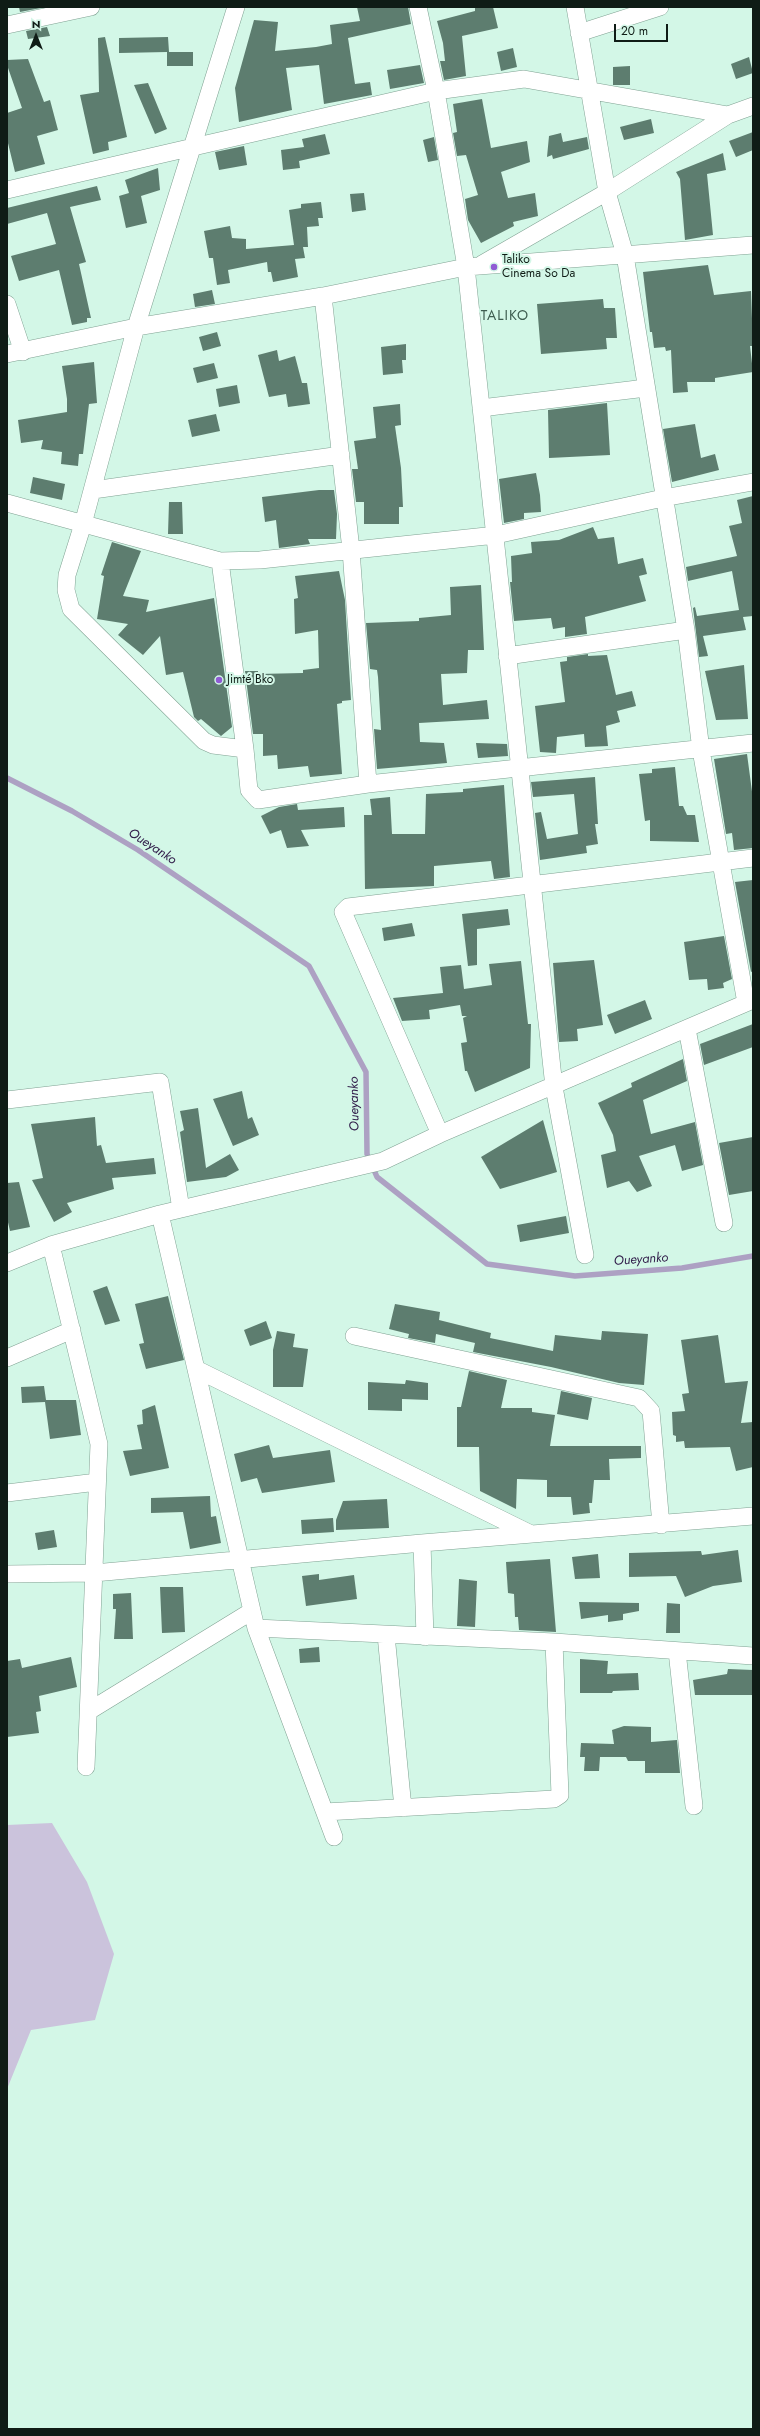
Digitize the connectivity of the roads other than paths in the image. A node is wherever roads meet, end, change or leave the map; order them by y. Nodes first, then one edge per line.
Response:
1 (91, 7) edge
2 (236, 7) edge
3 (418, 7) edge
4 (574, 7) edge
5 (660, 7) edge
6 (48, 11) edge
7 (7, 25) edge
8 (579, 33) junction
9 (589, 90) junction
10 (436, 91) junction
11 (753, 106) edge
12 (728, 115) junction
13 (193, 147) junction
14 (7, 190) edge
15 (607, 192) junction
16 (753, 245) edge
17 (625, 255) junction
18 (472, 267) junction
19 (323, 296) junction
20 (7, 304) edge
21 (136, 327) junction
22 (15, 353) edge
23 (646, 388) junction
24 (481, 408) junction
25 (341, 455) junction
26 (753, 482) edge
27 (92, 490) junction
28 (663, 498) junction
29 (7, 503) edge
30 (84, 524) junction
31 (496, 535) junction
32 (351, 550) junction
33 (220, 561) junction
34 (686, 630) junction
35 (507, 656) junction
36 (753, 743) edge
37 (245, 748) junction
38 (701, 750) junction
39 (519, 768) junction
40 (368, 784) junction
41 (753, 858) edge
42 (721, 862) junction
43 (531, 884) junction
44 (750, 1002) edge
45 (687, 1029) junction
46 (554, 1087) junction
47 (7, 1100) edge
48 (440, 1134) junction
49 (181, 1209) junction
50 (160, 1214) junction
51 (724, 1223) dead end
52 (51, 1245) junction
53 (584, 1254) dead end
54 (7, 1263) edge
55 (72, 1330) junction
56 (354, 1336) dead end
57 (7, 1358) edge
58 (196, 1369) junction
59 (98, 1482) junction
60 (7, 1493) edge
61 (753, 1516) edge
62 (662, 1525) junction
63 (531, 1534) junction
64 (422, 1543) junction
65 (240, 1560) junction
66 (94, 1573) junction
67 (7, 1574) edge
68 (252, 1611) junction
69 (256, 1628) junction
70 (386, 1635) junction
71 (425, 1637) junction
72 (554, 1642) junction
73 (677, 1651) junction
74 (753, 1656) edge
75 (89, 1711) junction
76 (86, 1767) dead end
77 (694, 1806) dead end
78 (402, 1808) junction
79 (325, 1812) junction
80 (334, 1837) dead end

1 - 6 street
2 - 13 street
3 - 10 street
4 - 8 street
5 - 8 street
6 - 7 street
8 - 9 street
9 - 10 street
9 - 12 street
9 - 15 street
10 - 13 street
10 - 18 street
11 - 12 street
12 - 15 street
13 - 14 street
13 - 21 street
15 - 17 street
15 - 18 street
16 - 17 street
17 - 18 street
17 - 23 street
18 - 19 street
18 - 24 street
19 - 21 street
19 - 25 street
20 - 22 street
21 - 22 street
21 - 27 street
23 - 24 street
23 - 28 street
24 - 31 street
25 - 27 street
25 - 32 street
26 - 28 street
27 - 30 street
28 - 31 street
28 - 34 street
29 - 30 street
30 - 33 street
30 - 37 street
31 - 32 street
31 - 35 street
32 - 33 street
32 - 40 street
33 - 37 street
34 - 35 street
34 - 38 street
35 - 39 street
36 - 38 street
37 - 40 street
38 - 39 street
38 - 42 street
39 - 40 street
39 - 43 street
41 - 42 street
42 - 43 street
42 - 44 street
43 - 46 street
43 - 48 street
44 - 45 street
45 - 46 street
45 - 51 street
46 - 48 street
46 - 53 street
47 - 49 street
48 - 49 street
49 - 50 street
50 - 52 street
50 - 58 street
52 - 54 street
52 - 55 street
55 - 57 street
55 - 59 street
56 - 62 street
58 - 63 street
58 - 65 street
59 - 60 street
59 - 66 street
61 - 62 street
62 - 63 street
63 - 64 street
64 - 65 street
64 - 71 street
65 - 66 street
65 - 68 street
66 - 67 street
66 - 75 street
68 - 69 street
68 - 75 street
69 - 70 street
69 - 79 street
70 - 71 street
70 - 78 street
71 - 72 street
72 - 73 street
72 - 78 street
73 - 74 street
73 - 77 street
75 - 76 street
78 - 79 street
79 - 80 street

